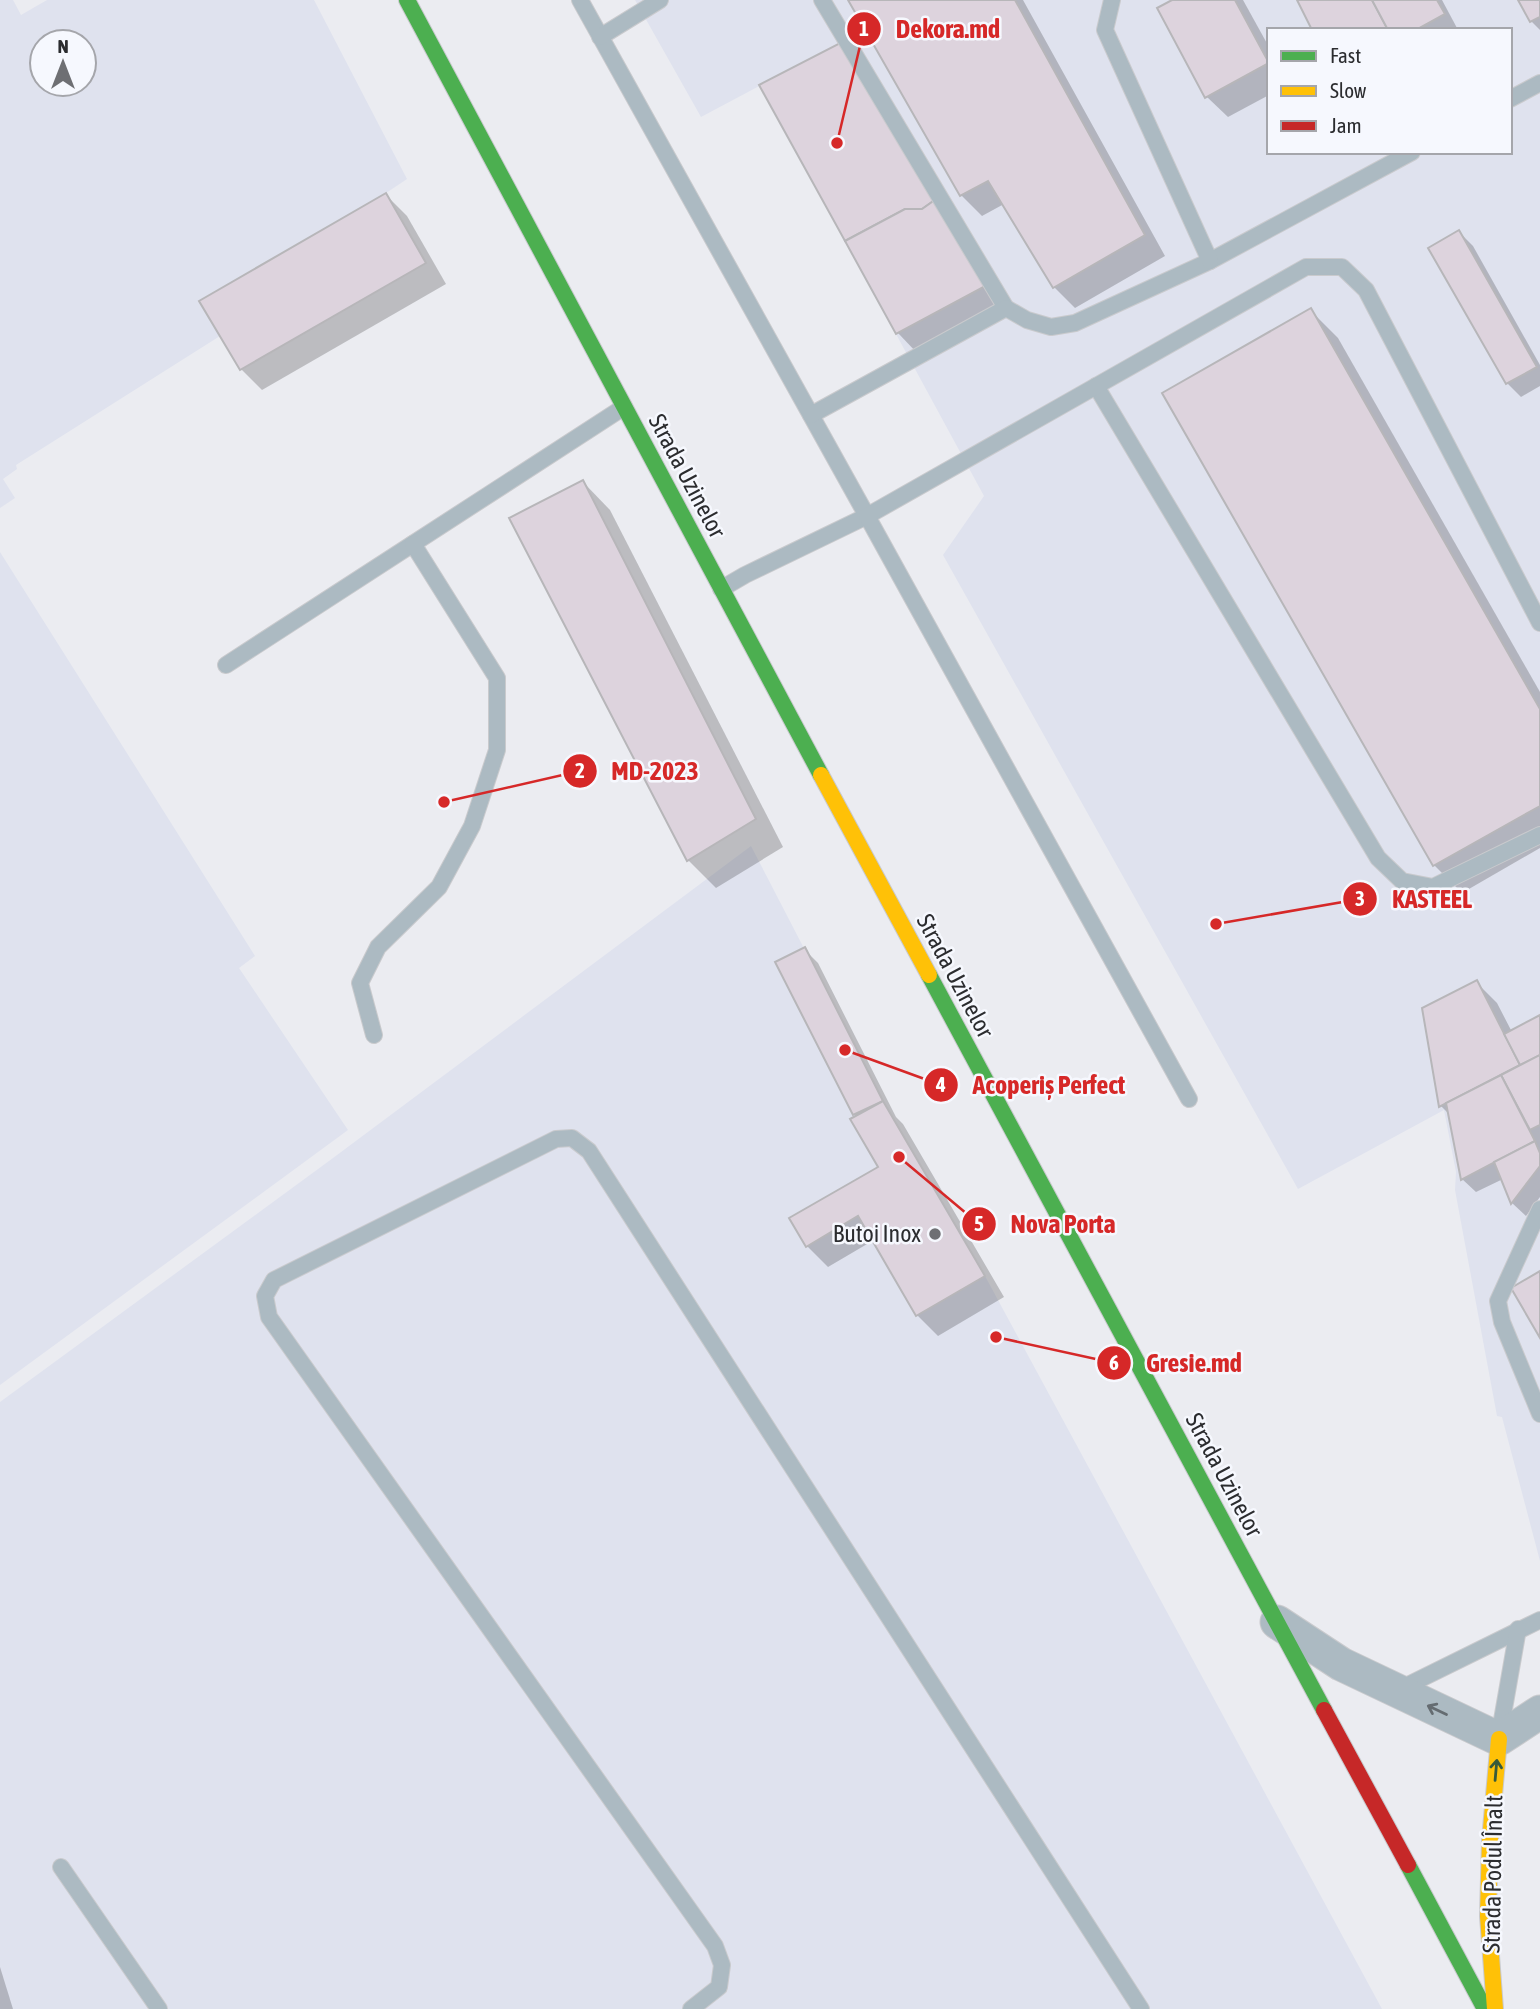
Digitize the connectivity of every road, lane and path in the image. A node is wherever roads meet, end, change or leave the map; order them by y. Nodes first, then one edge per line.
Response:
1 (407, 0) edge
2 (580, 0) edge
3 (660, 0) edge
4 (822, 0) edge
5 (1112, 0) edge
6 (600, 37) junction
7 (1540, 83) edge
8 (1512, 98) edge
9 (1408, 154) edge
10 (1210, 261) junction
11 (1006, 308) junction
12 (1096, 386) junction
13 (624, 407) junction
14 (811, 415) junction
15 (867, 516) junction
16 (413, 544) junction
17 (721, 589) junction
18 (1540, 623) edge
19 (226, 665) dead end
20 (1540, 835) edge
21 (374, 1035) dead end
22 (1189, 1099) dead end
23 (1540, 1209) edge
24 (1540, 1414) edge
25 (1540, 1620) edge
26 (1277, 1622) junction
27 (1518, 1629) junction
28 (1396, 1690) junction
29 (1540, 1712) edge
30 (1499, 1739) junction
31 (61, 1867) dead end
32 (159, 2009) edge
33 (691, 2009) edge
34 (1141, 2009) edge
35 (1485, 2009) edge
36 (1495, 2009) edge

1 - 13 main road, Strada Uzinelor
2 - 6 lane
3 - 6 lane
4 - 11 lane
5 - 10 lane
6 - 14 lane
7 - 8 lane
9 - 10 lane
10 - 11 lane
11 - 14 lane
12 - 15 lane
12 - 18 lane
12 - 20 lane
13 - 16 lane
13 - 17 main road, Strada Uzinelor
14 - 15 lane
15 - 17 lane
15 - 22 lane
16 - 19 lane
16 - 21 lane
17 - 26 main road, Strada Uzinelor
23 - 24 lane
25 - 27 lane
26 - 28 street
26 - 35 main road, Strada Uzinelor
27 - 28 lane
27 - 30 lane
30 -> 28 street
29 - 30 street
36 -> 30 main road, Strada Podul Înalt
31 - 32 lane
33 - 34 lane

